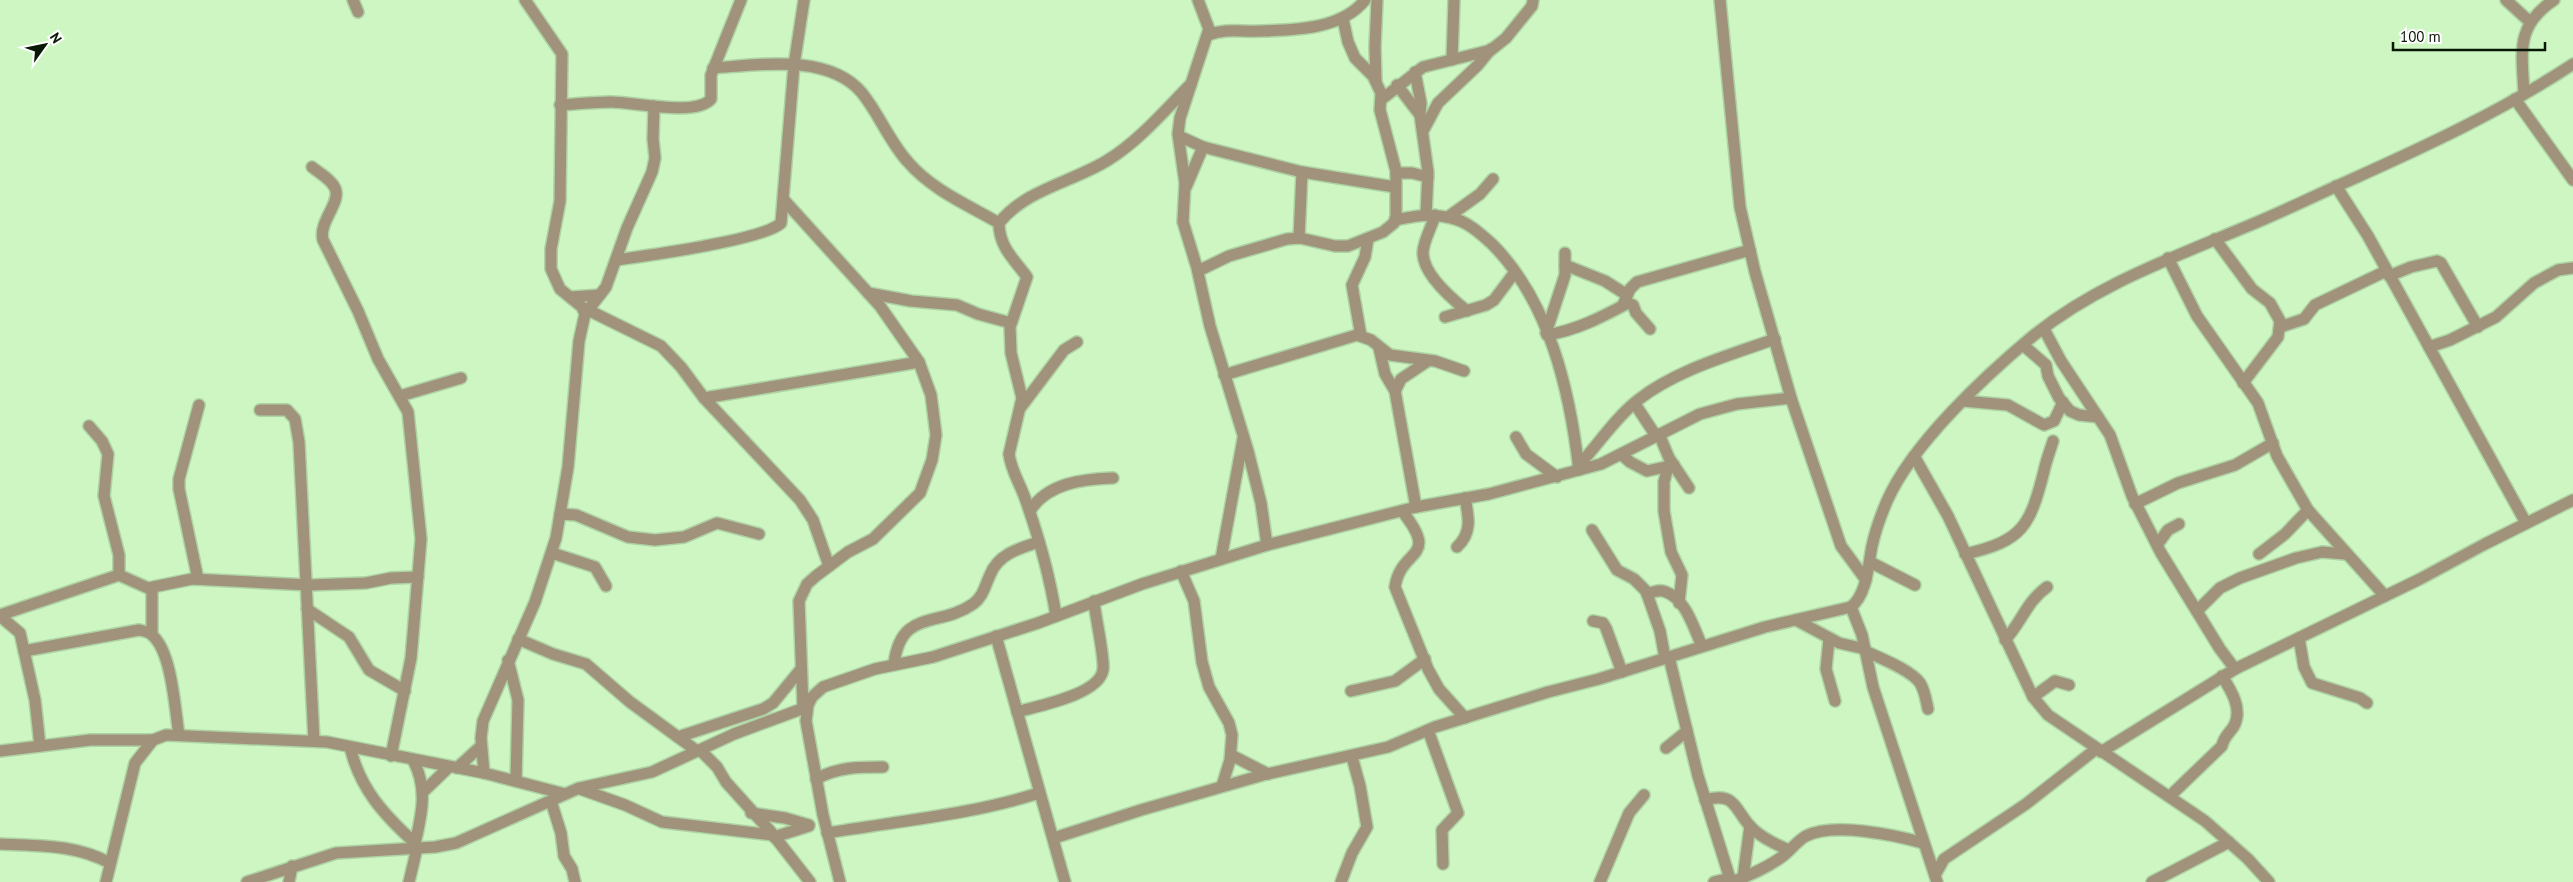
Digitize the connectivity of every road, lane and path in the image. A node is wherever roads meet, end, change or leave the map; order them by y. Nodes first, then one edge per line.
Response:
1 (353, 0) edge
2 (525, 0) edge
3 (741, 0) edge
4 (804, 0) edge
5 (1198, 0) edge
6 (1365, 0) edge
7 (1377, 0) edge
8 (1454, 0) edge
9 (1534, 0) edge
10 (1720, 0) edge
11 (2506, 0) edge
12 (2554, 0) edge
13 (358, 12) dead end
14 (1343, 19) junction
15 (2530, 22) junction
16 (1208, 35) junction
17 (1492, 49) junction
18 (1452, 60) junction
19 (2573, 64) edge
20 (794, 65) junction
21 (713, 68) junction
22 (1415, 72) junction
23 (1376, 81) junction
24 (1190, 84) junction
25 (1397, 85) junction
26 (2520, 97) junction
27 (1382, 99) junction
28 (560, 105) junction
29 (654, 106) junction
30 (1420, 115) junction
31 (1423, 131) junction
32 (1179, 136) junction
33 (1203, 147) junction
34 (312, 166) dead end
35 (1302, 172) junction
36 (1396, 173) junction
37 (1428, 177) junction
38 (1493, 179) dead end
39 (2573, 180) edge
40 (2336, 186) junction
41 (1395, 187) junction
42 (1184, 191) junction
43 (784, 200) junction
44 (1431, 215) junction
45 (1448, 217) junction
46 (1395, 220) junction
47 (999, 223) junction
48 (1300, 238) junction
49 (1368, 239) junction
50 (2216, 239) junction
51 (1750, 250) junction
52 (2168, 258) junction
53 (616, 260) junction
54 (2573, 268) edge
55 (1198, 271) junction
56 (1515, 272) junction
57 (2387, 274) junction
58 (868, 293) junction
59 (600, 295) junction
60 (571, 297) junction
61 (1625, 300) junction
62 (1467, 311) junction
63 (586, 312) junction
64 (1445, 317) dead end
65 (1011, 323) junction
66 (2280, 326) junction
67 (2478, 327) junction
68 (1650, 329) dead end
69 (2044, 329) junction
70 (1547, 334) junction
71 (1360, 336) junction
72 (1775, 339) junction
73 (1077, 342) dead end
74 (2023, 345) junction
75 (2428, 347) junction
76 (1379, 348) junction
77 (1428, 361) junction
78 (918, 362) junction
79 (1464, 371) dead end
80 (1224, 375) junction
81 (461, 378) dead end
82 (2243, 383) junction
83 (1395, 391) junction
84 (400, 396) junction
85 (704, 398) junction
86 (1791, 398) junction
87 (1962, 401) junction
88 (2063, 402) junction
89 (1635, 404) junction
90 (199, 405) dead end
91 (1020, 409) junction
92 (260, 410) dead end
93 (2098, 417) junction
94 (89, 426) dead end
95 (1658, 435) junction
96 (1244, 437) junction
97 (1516, 437) dead end
98 (2053, 441) dead end
99 (2273, 443) junction
100 (1622, 455) junction
101 (1914, 456) junction
102 (1671, 466) junction
103 (1578, 468) junction
104 (1557, 477) junction
105 (1114, 478) dead end
106 (1689, 488) dead end
107 (1465, 498) junction
108 (2573, 500) edge
109 (2136, 504) junction
110 (1416, 507) junction
111 (2308, 510) junction
112 (1030, 511) junction
113 (1402, 511) junction
114 (560, 514) junction
115 (2526, 523) junction
116 (2179, 524) dead end
117 (1592, 530) dead end
118 (759, 534) dead end
119 (1039, 542) junction
120 (1267, 545) junction
121 (2157, 545) junction
122 (1457, 547) dead end
123 (552, 553) junction
124 (1965, 554) junction
125 (2260, 554) dead end
126 (2345, 554) junction
127 (1221, 559) junction
128 (1870, 562) junction
129 (829, 566) junction
130 (1181, 571) junction
131 (119, 575) junction
132 (418, 576) junction
133 (198, 579) junction
134 (1866, 580) junction
135 (305, 585) junction
136 (1915, 585) dead end
137 (606, 586) dead end
138 (152, 588) junction
139 (2047, 588) dead end
140 (1647, 594) junction
141 (2385, 596) junction
142 (1094, 601) junction
143 (1680, 603) junction
144 (1851, 607) junction
145 (307, 609) junction
146 (2197, 611) junction
147 (0, 615) edge
148 (1056, 616) junction
149 (1796, 620) junction
150 (1593, 621) dead end
151 (152, 634) junction
152 (996, 636) junction
153 (2299, 638) junction
154 (518, 639) junction
155 (1829, 639) junction
156 (2005, 640) junction
157 (1702, 646) junction
158 (1865, 650) junction
159 (24, 651) junction
160 (1667, 658) junction
161 (1424, 659) junction
162 (508, 660) junction
163 (894, 664) junction
164 (801, 669) junction
165 (2235, 669) junction
166 (1622, 672) junction
167 (2222, 676) junction
168 (2069, 684) dead end
169 (405, 691) junction
170 (1350, 691) dead end
171 (2033, 697) junction
172 (1835, 701) dead end
173 (2367, 703) dead end
174 (805, 708) junction
175 (1928, 709) dead end
176 (1017, 712) junction
177 (1465, 718) junction
178 (1428, 730) junction
179 (1687, 731) junction
180 (179, 735) junction
181 (678, 737) junction
182 (131, 739) junction
183 (153, 740) junction
184 (314, 741) junction
185 (40, 746) junction
186 (481, 746) junction
187 (350, 747) junction
188 (1666, 748) dead end
189 (2098, 750) junction
190 (0, 751) edge
191 (699, 751) junction
192 (140, 754) junction
193 (1231, 755) junction
194 (391, 756) junction
195 (1352, 757) junction
196 (413, 760) junction
197 (426, 763) junction
198 (453, 767) junction
199 (883, 767) dead end
200 (484, 773) junction
201 (1268, 774) junction
202 (422, 779) junction
203 (816, 779) junction
204 (516, 780) junction
205 (1222, 786) junction
206 (579, 788) junction
207 (423, 792) junction
208 (1039, 793) junction
209 (566, 794) junction
210 (1644, 795) dead end
211 (2170, 796) junction
212 (1706, 800) junction
213 (551, 801) junction
214 (752, 813) junction
215 (809, 826) junction
216 (1750, 826) junction
217 (826, 829) junction
218 (774, 836) junction
219 (1054, 838) junction
220 (2229, 842) junction
221 (1923, 843) junction
222 (0, 844) edge
223 (416, 847) junction
224 (1789, 850) junction
225 (110, 863) junction
226 (1443, 864) dead end
227 (292, 866) junction
228 (1936, 878) edge
229 (1734, 880) edge
230 (106, 882) edge
231 (247, 882) edge
232 (289, 882) edge
233 (409, 882) edge
234 (576, 882) edge
235 (810, 882) edge
236 (840, 882) edge
237 (1065, 882) edge
238 (1341, 882) edge
239 (1600, 882) edge
240 (1714, 882) edge
241 (2152, 882) edge
242 (2269, 882) edge

1 - 13 street
2 - 28 street
3 - 21 street
4 - 20 street
5 - 16 street
6 - 14 street
7 - 23 street
8 - 18 street
9 - 17 street
10 - 51 street
11 - 15 street
12 - 15 street
14 - 16 street
14 - 23 street
15 - 26 street
16 - 24 street
17 - 18 street
17 - 31 street
18 - 22 street
19 - 26 street
20 - 21 street
20 - 43 street
20 - 47 street
21 - 29 street
22 - 25 street
22 - 30 street
23 - 27 street
24 - 32 street
24 - 47 street
25 - 27 street
25 - 30 street
26 - 39 street
26 - 40 street
27 - 36 street
28 - 29 street
28 - 60 street
29 - 53 street
30 - 31 street
31 - 37 street
32 - 33 street
32 - 42 street
33 - 35 street
33 - 42 street
34 - 84 street
35 - 41 street
35 - 48 street
36 - 37 street
36 - 41 street
37 - 44 street
38 - 45 street
40 - 50 street
40 - 57 street
41 - 46 street
42 - 55 street
43 - 53 street
43 - 58 street
44 - 45 street
44 - 46 street
44 - 62 street
45 - 56 street
46 - 49 street
47 - 65 street
48 - 49 street
48 - 55 street
49 - 71 street
50 - 52 street
50 - 66 street
51 - 61 street
51 - 72 street
52 - 69 street
52 - 82 street
53 - 59 street
54 - 67 street
55 - 80 street
56 - 62 street
56 - 70 street
57 - 66 street
57 - 67 street
57 - 75 street
58 - 65 street
58 - 78 street
59 - 60 street
59 - 63 street
60 - 63 street
61 - 68 street
61 - 70 street
61 - 70 street
62 - 64 street
63 - 85 street
63 - 114 street
65 - 91 street
66 - 82 street
67 - 75 street
69 - 74 street
69 - 93 street
70 - 103 street
71 - 76 street
71 - 80 street
72 - 86 street
72 - 89 street
73 - 91 street
74 - 87 street
74 - 88 street
75 - 115 street
76 - 77 street
76 - 83 street
77 - 79 street
77 - 83 street
78 - 85 street
78 - 129 street
80 - 96 street
81 - 84 street
82 - 99 street
83 - 110 street
84 - 132 street
85 - 129 street
86 - 95 street
86 - 134 street
87 - 88 street
87 - 101 street
88 - 93 street
89 - 95 street
89 - 103 street
90 - 133 street
91 - 112 street
92 - 135 street
93 - 109 street
94 - 131 street
95 - 100 street
95 - 102 street
96 - 120 street
96 - 127 street
97 - 104 street
98 - 124 street
99 - 109 street
99 - 111 street
100 - 102 street
100 - 103 street
101 - 124 street
101 - 128 street
102 - 106 street
102 - 143 street
103 - 104 street
104 - 107 street
105 - 112 street
107 - 110 street
107 - 122 street
108 - 115 street
109 - 121 street
110 - 113 street
111 - 125 street
111 - 126 street
112 - 119 street
113 - 120 street
113 - 161 street
114 - 118 street
114 - 123 street
115 - 141 street
116 - 121 street
117 - 140 street
119 - 148 street
119 - 163 street
120 - 127 street
121 - 146 street
123 - 137 street
123 - 154 street
124 - 156 street
126 - 141 street
126 - 146 street
127 - 130 street
128 - 134 street
128 - 136 street
129 - 164 street
130 - 142 street
130 - 193 street
131 - 138 street
131 - 147 street
132 - 135 street
132 - 169 street
133 - 135 street
133 - 138 street
134 - 144 street
135 - 145 street
138 - 151 street
139 - 156 street
140 - 143 street
140 - 160 street
141 - 153 street
142 - 148 street
142 - 176 street
143 - 157 street
144 - 149 street
144 - 158 street
145 - 169 street
145 - 184 street
146 - 165 street
147 - 159 street
148 - 152 street
149 - 155 street
149 - 157 street
150 - 166 street
151 - 159 street
151 - 180 street
152 - 163 street
152 - 176 street
153 - 165 street
153 - 173 street
154 - 162 street
154 - 181 street
155 - 158 street
155 - 172 street
156 - 171 street
157 - 160 street
158 - 175 street
158 - 221 street
159 - 185 street
160 - 166 street
160 - 179 street
161 - 170 street
161 - 177 street
162 - 186 street
162 - 204 street
163 - 174 street
164 - 174 street
164 - 181 street
165 - 167 street
166 - 177 street
167 - 189 street
167 - 211 street
168 - 171 street
169 - 194 street
171 - 189 street
174 - 191 street
174 - 203 street
176 - 208 street
177 - 178 street
178 - 195 street
178 - 226 street
179 - 188 street
179 - 212 street
180 - 183 street
180 - 184 street
181 - 191 street
182 - 183 street
182 - 185 street
182 - 192 street
183 - 192 street
184 - 187 street
185 - 190 street
186 - 198 street
186 - 200 street
187 - 194 street
187 - 223 street
189 - 211 street
189 - 228 street
191 - 206 street
191 - 214 street
192 - 225 street
193 - 201 street
193 - 205 street
194 - 196 street
195 - 201 street
195 - 238 street
196 - 197 street
196 - 202 street
197 - 198 street
197 - 202 street
198 - 200 street
198 - 207 street
199 - 203 street
200 - 204 street
201 - 205 street
202 - 207 street
203 - 217 street
204 - 209 street
205 - 219 street
206 - 209 street
206 - 218 street
207 - 223 street
208 - 217 street
208 - 219 street
209 - 213 street
210 - 239 street
211 - 220 street
212 - 216 street
212 - 229 street
213 - 223 street
213 - 234 street
214 - 215 street
214 - 218 street
215 - 217 street
215 - 218 street
216 - 224 street
216 - 229 street
217 - 236 street
218 - 235 street
219 - 237 street
220 - 241 street
220 - 242 street
221 - 224 street
221 - 228 street
222 - 225 street
223 - 227 street
223 - 233 street
224 - 229 street
225 - 230 street
227 - 231 street
227 - 232 street
229 - 240 street

